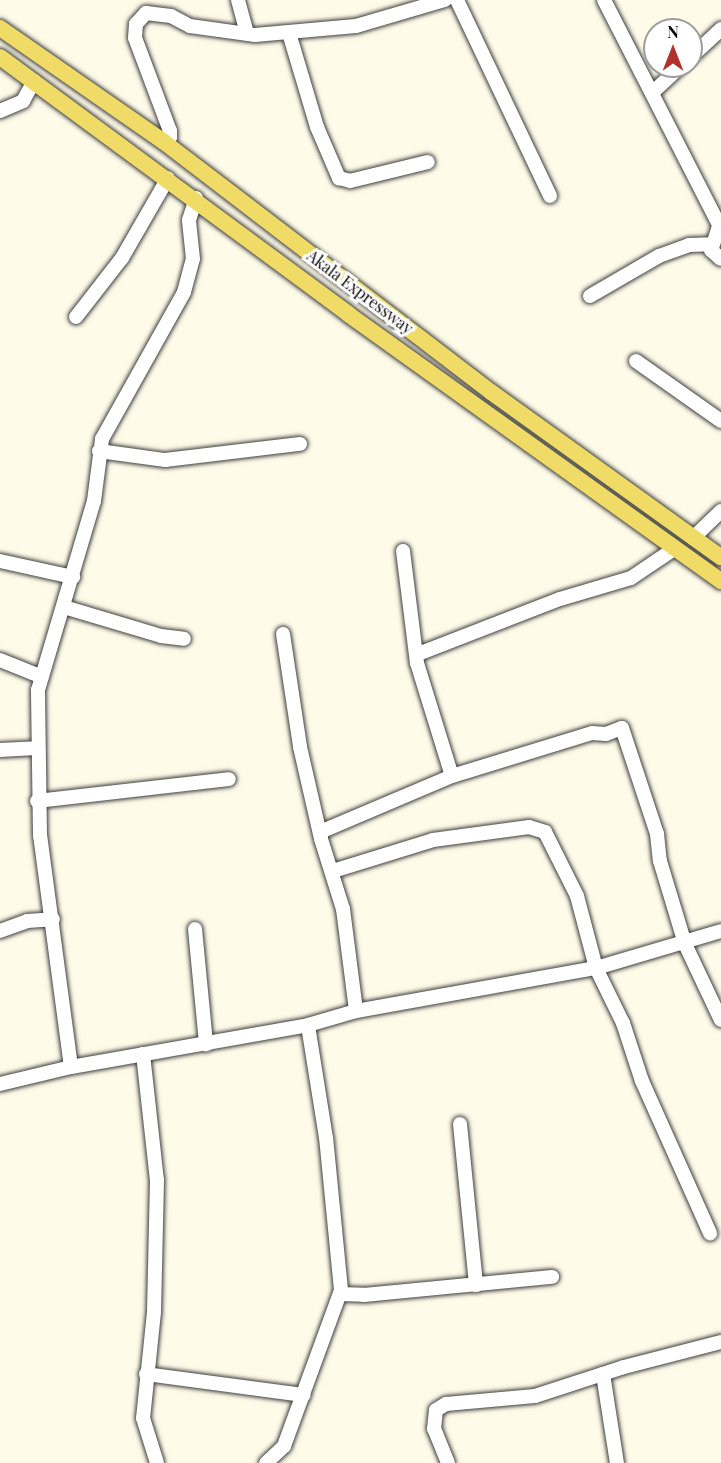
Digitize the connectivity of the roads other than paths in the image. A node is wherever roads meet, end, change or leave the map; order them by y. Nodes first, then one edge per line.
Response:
1 (238, 0) edge
2 (457, 0) edge
3 (604, 0) edge
4 (438, 1) edge
5 (0, 28) edge
6 (721, 29) edge
7 (289, 33) junction
8 (247, 34) junction
9 (703, 46) edge
10 (0, 57) edge
11 (668, 78) edge
12 (34, 81) junction
13 (652, 93) junction
14 (0, 111) edge
15 (164, 142) junction
16 (428, 162) dead end
17 (168, 178) junction
18 (550, 196) dead end
19 (196, 198) junction
20 (720, 221) edge
21 (278, 230) junction
22 (712, 244) junction
23 (261, 248) junction
24 (721, 259) edge
25 (590, 296) dead end
26 (76, 317) dead end
27 (636, 360) dead end
28 (721, 421) edge
29 (300, 444) dead end
30 (99, 452) junction
31 (721, 511) edge
32 (693, 538) junction
33 (674, 549) junction
34 (403, 551) dead end
35 (721, 557) edge
36 (0, 561) edge
37 (73, 577) junction
38 (721, 581) edge
39 (64, 607) junction
40 (283, 634) dead end
41 (184, 639) dead end
42 (418, 654) junction
43 (0, 660) edge
44 (42, 677) junction
45 (36, 748) junction
46 (0, 750) edge
47 (453, 776) junction
48 (230, 779) dead end
49 (37, 801) junction
50 (321, 832) junction
51 (333, 871) junction
52 (53, 919) junction
53 (195, 929) dead end
54 (0, 931) edge
55 (721, 931) edge
56 (685, 944) junction
57 (596, 968) junction
58 (356, 1011) junction
59 (721, 1020) edge
60 (308, 1025) junction
61 (206, 1044) junction
62 (143, 1054) junction
63 (71, 1067) junction
64 (0, 1084) edge
65 (460, 1124) dead end
66 (710, 1233) dead end
67 (552, 1276) dead end
68 (476, 1285) junction
69 (339, 1294) junction
70 (721, 1342) edge
71 (146, 1374) junction
72 (603, 1374) junction
73 (304, 1395) junction
74 (285, 1446) junction
75 (157, 1463) edge
76 (266, 1463) edge
77 (287, 1463) edge
78 (448, 1463) edge
79 (617, 1463) edge

1 - 8 street
2 - 18 street
3 - 13 street
4 - 7 street
5 - 15 main road, Akala Expressway
6 - 9 street
7 - 8 street
7 - 16 street
8 - 15 street
10 - 12 main road, Akala Expressway
11 - 13 street
12 - 14 street
12 - 17 main road, Akala Expressway
13 - 20 street
15 - 21 main road, Akala Expressway
17 - 19 main road, Akala Expressway
17 - 26 street
19 - 23 main road, Akala Expressway
19 - 30 street
20 - 22 street
21 - 23 main road
21 - 32 main road, Akala Expressway
22 - 24 street
22 - 25 street
23 - 33 main road, Akala Expressway
27 - 28 street
29 - 30 street
30 - 37 street
31 - 32 street
32 - 35 main road, Akala Expressway
33 - 38 main road, Akala Expressway
33 - 42 street
34 - 42 street
36 - 37 street
37 - 39 street
39 - 41 street
39 - 44 street
40 - 50 street
42 - 47 street
43 - 44 street
44 - 45 street
45 - 46 street
45 - 49 street
47 - 50 street
47 - 56 street
48 - 49 street
49 - 52 street
50 - 51 street
51 - 57 street
51 - 58 street
52 - 54 street
52 - 63 street
53 - 61 street
55 - 56 street
56 - 57 street
56 - 59 street
57 - 58 street
57 - 66 street
58 - 60 street
60 - 61 street
60 - 69 street
61 - 62 street
62 - 63 street
62 - 71 street
63 - 64 street
65 - 68 street
67 - 68 street
68 - 69 street
69 - 73 street
70 - 72 street
71 - 73 street
71 - 75 street
72 - 78 street
72 - 79 street
73 - 74 street
74 - 76 street
74 - 77 street

